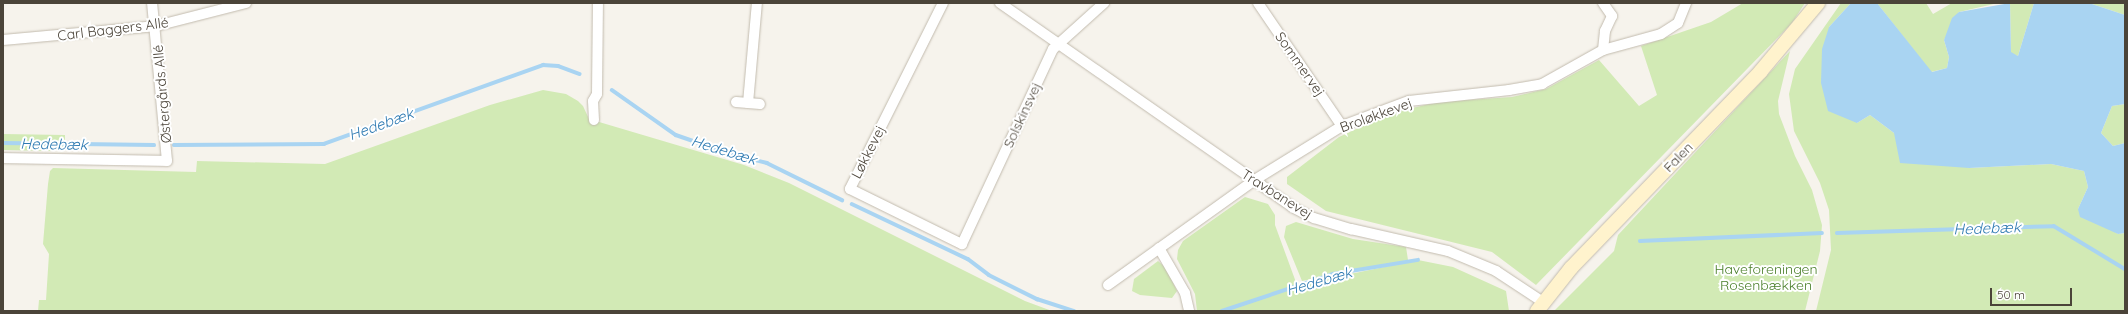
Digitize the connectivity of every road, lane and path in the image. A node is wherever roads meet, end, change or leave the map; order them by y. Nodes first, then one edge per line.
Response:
1 (152, 3) edge
2 (246, 3) edge
3 (598, 3) edge
4 (757, 3) edge
5 (943, 3) edge
6 (1000, 3) edge
7 (1104, 3) edge
8 (1258, 3) edge
9 (1603, 3) edge
10 (1686, 3) edge
11 (1818, 3) edge
12 (156, 26) junction
13 (3, 40) edge
14 (1057, 43) junction
15 (1604, 50) junction
16 (736, 102) dead end
17 (748, 103) junction
18 (760, 104) dead end
19 (594, 120) dead end
20 (1342, 126) junction
21 (3, 158) edge
22 (1253, 181) junction
23 (962, 244) joint
24 (1159, 248) junction
25 (1108, 285) dead end
26 (1540, 307) edge
27 (1189, 311) edge

1 - 12 street, Østergårds Allé
2 - 12 street, Carl Baggers Allé
3 - 19 street
4 - 17 street
5 - 23 street, Løkkevej
6 - 14 street, Travbanevej
7 - 14 street, Solskinsvej
8 - 20 street, Sommervej
9 - 15 street
10 - 15 street, Broløkkevej
11 - 26 street, Falen
12 - 13 street, Carl Baggers Allé
12 - 21 street, Østergårds Allé
14 - 22 street, Travbanevej
14 - 23 street, Solskinsvej
15 - 20 street, Broløkkevej
16 - 17 street
17 - 18 street
20 - 22 street, Broløkkevej
22 - 24 street, Broløkkevej
22 - 26 street, Travbanevej
24 - 25 street, Broløkkevej
24 - 27 street

